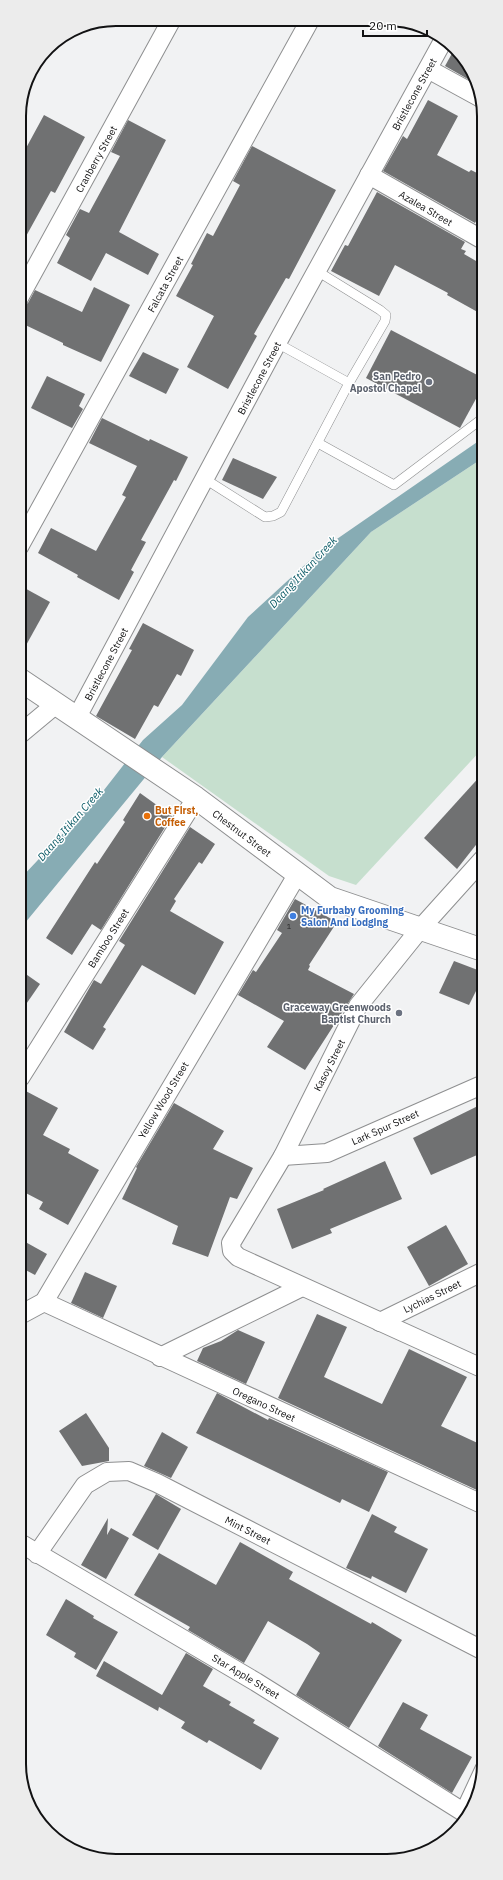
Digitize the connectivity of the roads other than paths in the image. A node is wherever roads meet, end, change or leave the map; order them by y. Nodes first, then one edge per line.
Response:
1 (168, 26) edge
2 (307, 26) edge
3 (441, 44) edge
4 (428, 69) junction
5 (474, 94) edge
6 (369, 175) junction
7 (477, 237) edge
8 (317, 271) junction
9 (26, 285) edge
10 (277, 344) junction
11 (349, 383) junction
12 (477, 423) edge
13 (318, 443) junction
14 (205, 479) junction
15 (26, 535) edge
16 (26, 684) edge
17 (55, 705) junction
18 (76, 719) junction
19 (26, 729) edge
20 (196, 798) junction
21 (477, 866) edge
22 (297, 875) junction
23 (420, 929) junction
24 (477, 948) edge
25 (26, 1068) edge
26 (477, 1087) edge
27 (283, 1156) junction
28 (477, 1274) edge
29 (302, 1287) junction
30 (44, 1302) junction
31 (26, 1312) edge
32 (380, 1322) junction
33 (160, 1357) junction
34 (477, 1366) edge
35 (477, 1503) edge
36 (26, 1547) edge
37 (37, 1554) junction
38 (477, 1647) edge
39 (463, 1812) edge

1 - 9 street, Cranberry Street
2 - 15 street, Falcata Street
3 - 4 street, Bristlecone Street
4 - 5 street
4 - 6 street, Bristlecone Street
6 - 7 street, Azalea Street
6 - 8 street, Bristlecone Street
8 - 10 street, Bristlecone Street
8 - 11 lane
10 - 11 lane
10 - 14 street, Bristlecone Street
11 - 13 lane
12 - 13 lane
13 - 14 lane
14 - 18 street, Bristlecone Street
16 - 17 street, Chestnut Street
17 - 18 street, Chestnut Street
17 - 19 street
18 - 20 street, Chestnut Street
20 - 22 street, Chestnut Street
20 - 25 street, Bamboo Street
21 - 23 street, Kasoy Street
22 - 23 street, Chestnut Street
22 - 30 street, Yellow Wood Street
23 - 24 street, Chestnut Street
23 - 27 street, Kasoy Street
26 - 27 street, Lark Spur Street
27 - 29 street, Kasoy Street
28 - 32 street, Lychias Street
29 - 32 street
29 - 33 street
30 - 31 street
30 - 33 street, Oregano Street
32 - 34 street
33 - 35 street, Oregano Street
36 - 37 street, Star Apple Street
37 - 38 street, Mint Street
37 - 39 street, Star Apple Street

